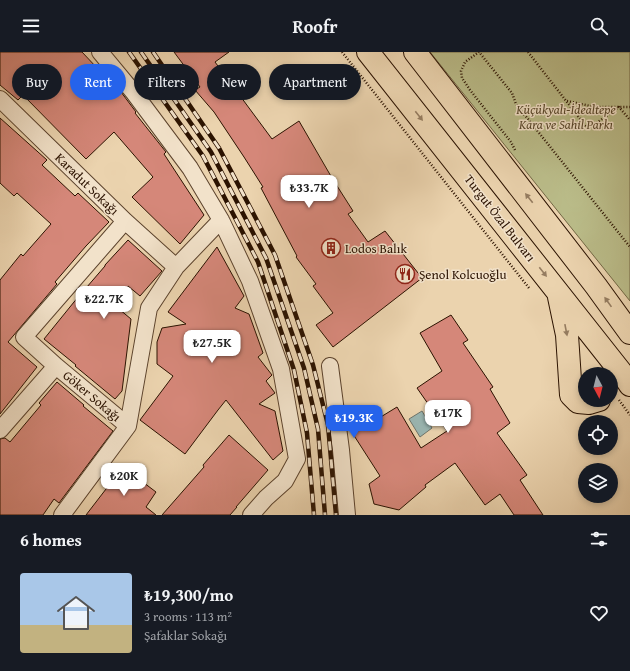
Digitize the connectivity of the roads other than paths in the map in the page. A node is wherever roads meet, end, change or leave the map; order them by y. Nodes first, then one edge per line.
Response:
1 (100, 52) edge
2 (368, 52) edge
3 (415, 52) edge
4 (0, 99) edge
5 (221, 220) junction
6 (125, 221) junction
7 (176, 267) junction
8 (558, 292) junction
9 (630, 333) edge
10 (56, 366) junction
11 (330, 366) dead end
12 (624, 380) edge
13 (578, 402) edge
14 (128, 426) junction
15 (0, 430) edge
16 (62, 515) edge
17 (251, 515) edge
18 (347, 515) edge

1 - 5 street
2 -> 8 highway, Turgut Özal Bulvarı
9 -> 3 highway
4 - 6 street, Karadut Sokağı
5 - 7 street
5 - 17 street
6 - 7 street, Karadut Sokağı
6 - 10 street, Göker Sokağı
7 - 14 street
8 - 12 highway, Turgut Özal Bulvarı
8 -> 13 highway
10 - 14 street, Göker Sokağı
10 - 15 street, Göker Sokağı
11 - 18 street
14 - 16 street

